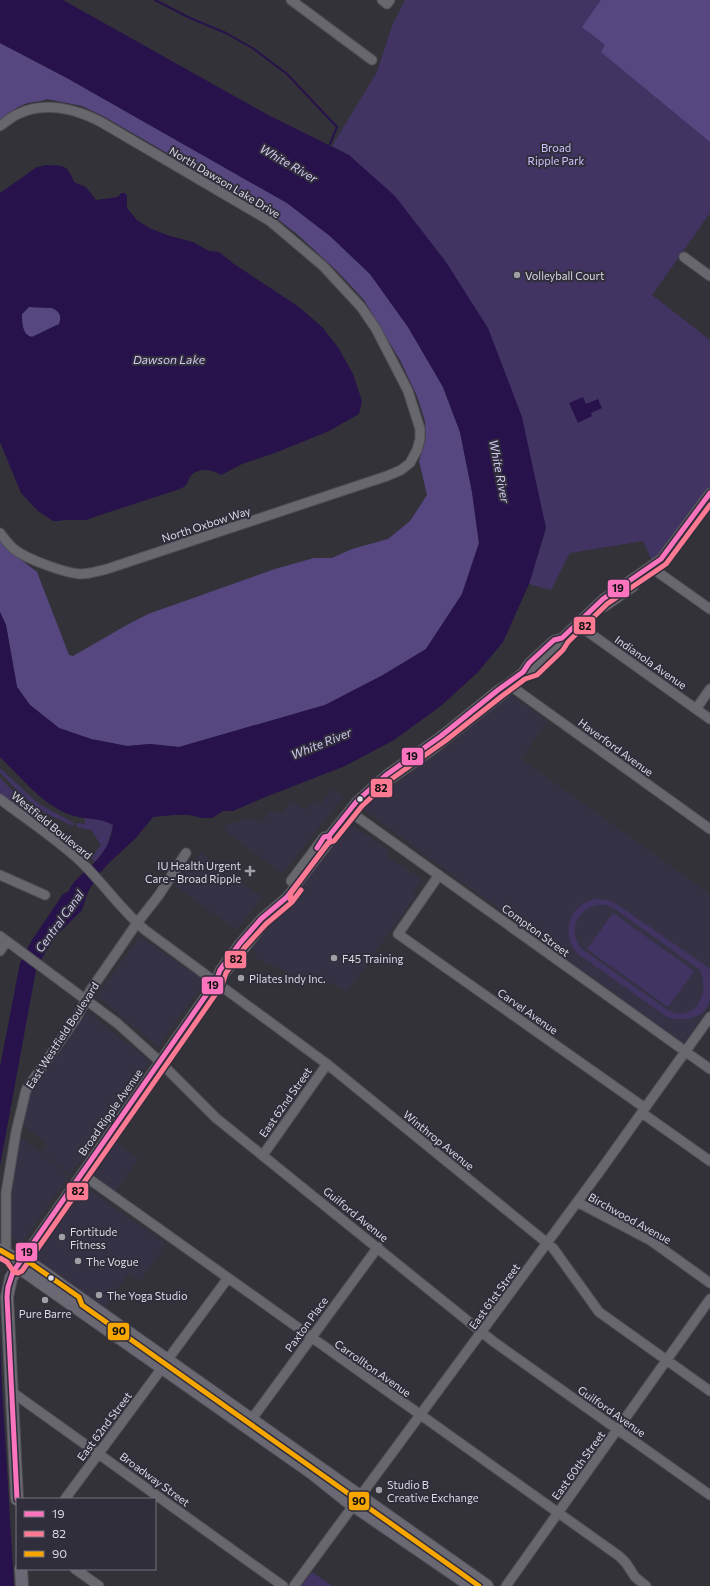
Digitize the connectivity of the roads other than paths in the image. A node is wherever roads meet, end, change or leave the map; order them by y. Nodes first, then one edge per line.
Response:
1 (291, 0) edge
2 (372, 60) dead end
3 (0, 126) edge
4 (684, 257) dead end
5 (710, 276) edge
6 (417, 450) joint
7 (709, 497) edge
8 (0, 533) edge
9 (652, 565) junction
10 (710, 609) edge
11 (577, 624) junction
12 (508, 684) junction
13 (710, 689) edge
14 (696, 709) junction
15 (710, 719) edge
16 (1, 801) edge
17 (349, 811) junction
18 (710, 829) edge
19 (186, 853) dead end
20 (439, 875) junction
21 (1, 877) edge
22 (45, 895) dead end
23 (137, 923) junction
24 (4, 939) edge
25 (0, 951) edge
26 (216, 981) junction
27 (86, 1000) junction
28 (710, 1017) edge
29 (686, 1052) junction
30 (160, 1062) junction
31 (327, 1064) junction
32 (710, 1069) edge
33 (643, 1110) junction
34 (263, 1155) junction
35 (710, 1161) edge
36 (82, 1174) junction
37 (577, 1202) junction
38 (547, 1243) junction
39 (378, 1247) junction
40 (10, 1256) edge
41 (228, 1278) junction
42 (710, 1283) edge
43 (710, 1299) edge
44 (482, 1332) junction
45 (311, 1338) junction
46 (667, 1360) junction
47 (167, 1361) junction
48 (710, 1391) edge
49 (12, 1392) junction
50 (420, 1416) junction
51 (252, 1418) junction
52 (618, 1429) junction
53 (99, 1454) junction
54 (710, 1495) edge
55 (17, 1498) edge
56 (66, 1498) edge
57 (357, 1500) junction
58 (558, 1513) junction
59 (21, 1570) edge
60 (76, 1570) edge
61 (22, 1586) edge
62 (99, 1586) edge
63 (283, 1586) edge
64 (294, 1586) edge
65 (471, 1586) edge
66 (487, 1586) edge
67 (506, 1586) edge
68 (646, 1586) edge

1 - 2 street
3 - 6 street, North Dawson Lake Drive
4 - 5 street
6 - 8 street, North Oxbow Way
7 - 9 street, Broad Ripple Avenue
9 - 10 street
9 - 11 street, Broad Ripple Avenue
11 - 12 street, Broad Ripple Avenue
11 - 14 street, Indianola Avenue
12 - 17 street, Broad Ripple Avenue
12 - 18 street, Haverford Avenue
13 - 14 street
14 - 15 street, Indianola Avenue
16 - 23 street, Westfield Boulevard
17 - 20 street, Compton Street
17 - 26 street, Broad Ripple Avenue
19 - 23 street, East Westfield Boulevard
20 - 29 street, Compton Street
20 - 33 street, Carvel Avenue
21 - 22 street
23 - 26 street, Winthrop Avenue
23 - 27 street, East Westfield Boulevard
24 - 25 street
24 - 27 street, Guilford Avenue
26 - 30 street, Broad Ripple Avenue
26 - 31 street, Winthrop Avenue
27 - 30 street, Guilford Avenue
27 - 40 street, East Westfield Boulevard
28 - 29 street, East 61st Street
29 - 32 street, Compton Street
29 - 33 street, East 61st Street
30 - 34 street, Guilford Avenue
30 - 36 street, Broad Ripple Avenue
31 - 34 street, East 62nd Street
31 - 38 street, Winthrop Avenue
33 - 35 street, Carvel Avenue
33 - 37 street, East 61st Street
34 - 39 street, Guilford Avenue
36 - 40 street, Broad Ripple Avenue
36 - 41 street, Carrollton Avenue
37 - 38 street, East 61st Street
37 - 42 street, Birchwood Avenue
38 - 44 street, East 61st Street
38 - 46 street, Winthrop Avenue
39 - 44 street, Guilford Avenue
39 - 45 street, Paxton Place
40 - 47 main road
40 - 49 main road, East Westfield Boulevard
41 - 45 street, Carrollton Avenue
41 - 47 street, East 62nd Street
43 - 46 street, East 60th Street
44 - 50 street, East 61st Street
44 - 52 street, Guilford Avenue
45 - 50 street, Carrollton Avenue
45 - 51 street, Paxton Place
46 - 48 street, Winthrop Avenue
46 - 52 street, East 60th Street
47 - 51 main road
47 - 53 street, East 62nd Street
47 - 57 main road
49 - 53 street, Broadway Street
49 - 55 main road, East Westfield Boulevard
50 - 57 street, East 61st Street
50 - 58 street, Carrollton Avenue
51 - 57 main road
52 - 54 street, Guilford Avenue
52 - 58 street, East 60th Street
53 - 56 street, East 62nd Street
53 - 63 street, Broadway Street
57 - 64 street, East 61st Street
57 - 65 main road
57 - 66 main road
58 - 67 street, East 60th Street
58 - 68 street, Carrollton Avenue
59 - 61 main road
60 - 62 street

